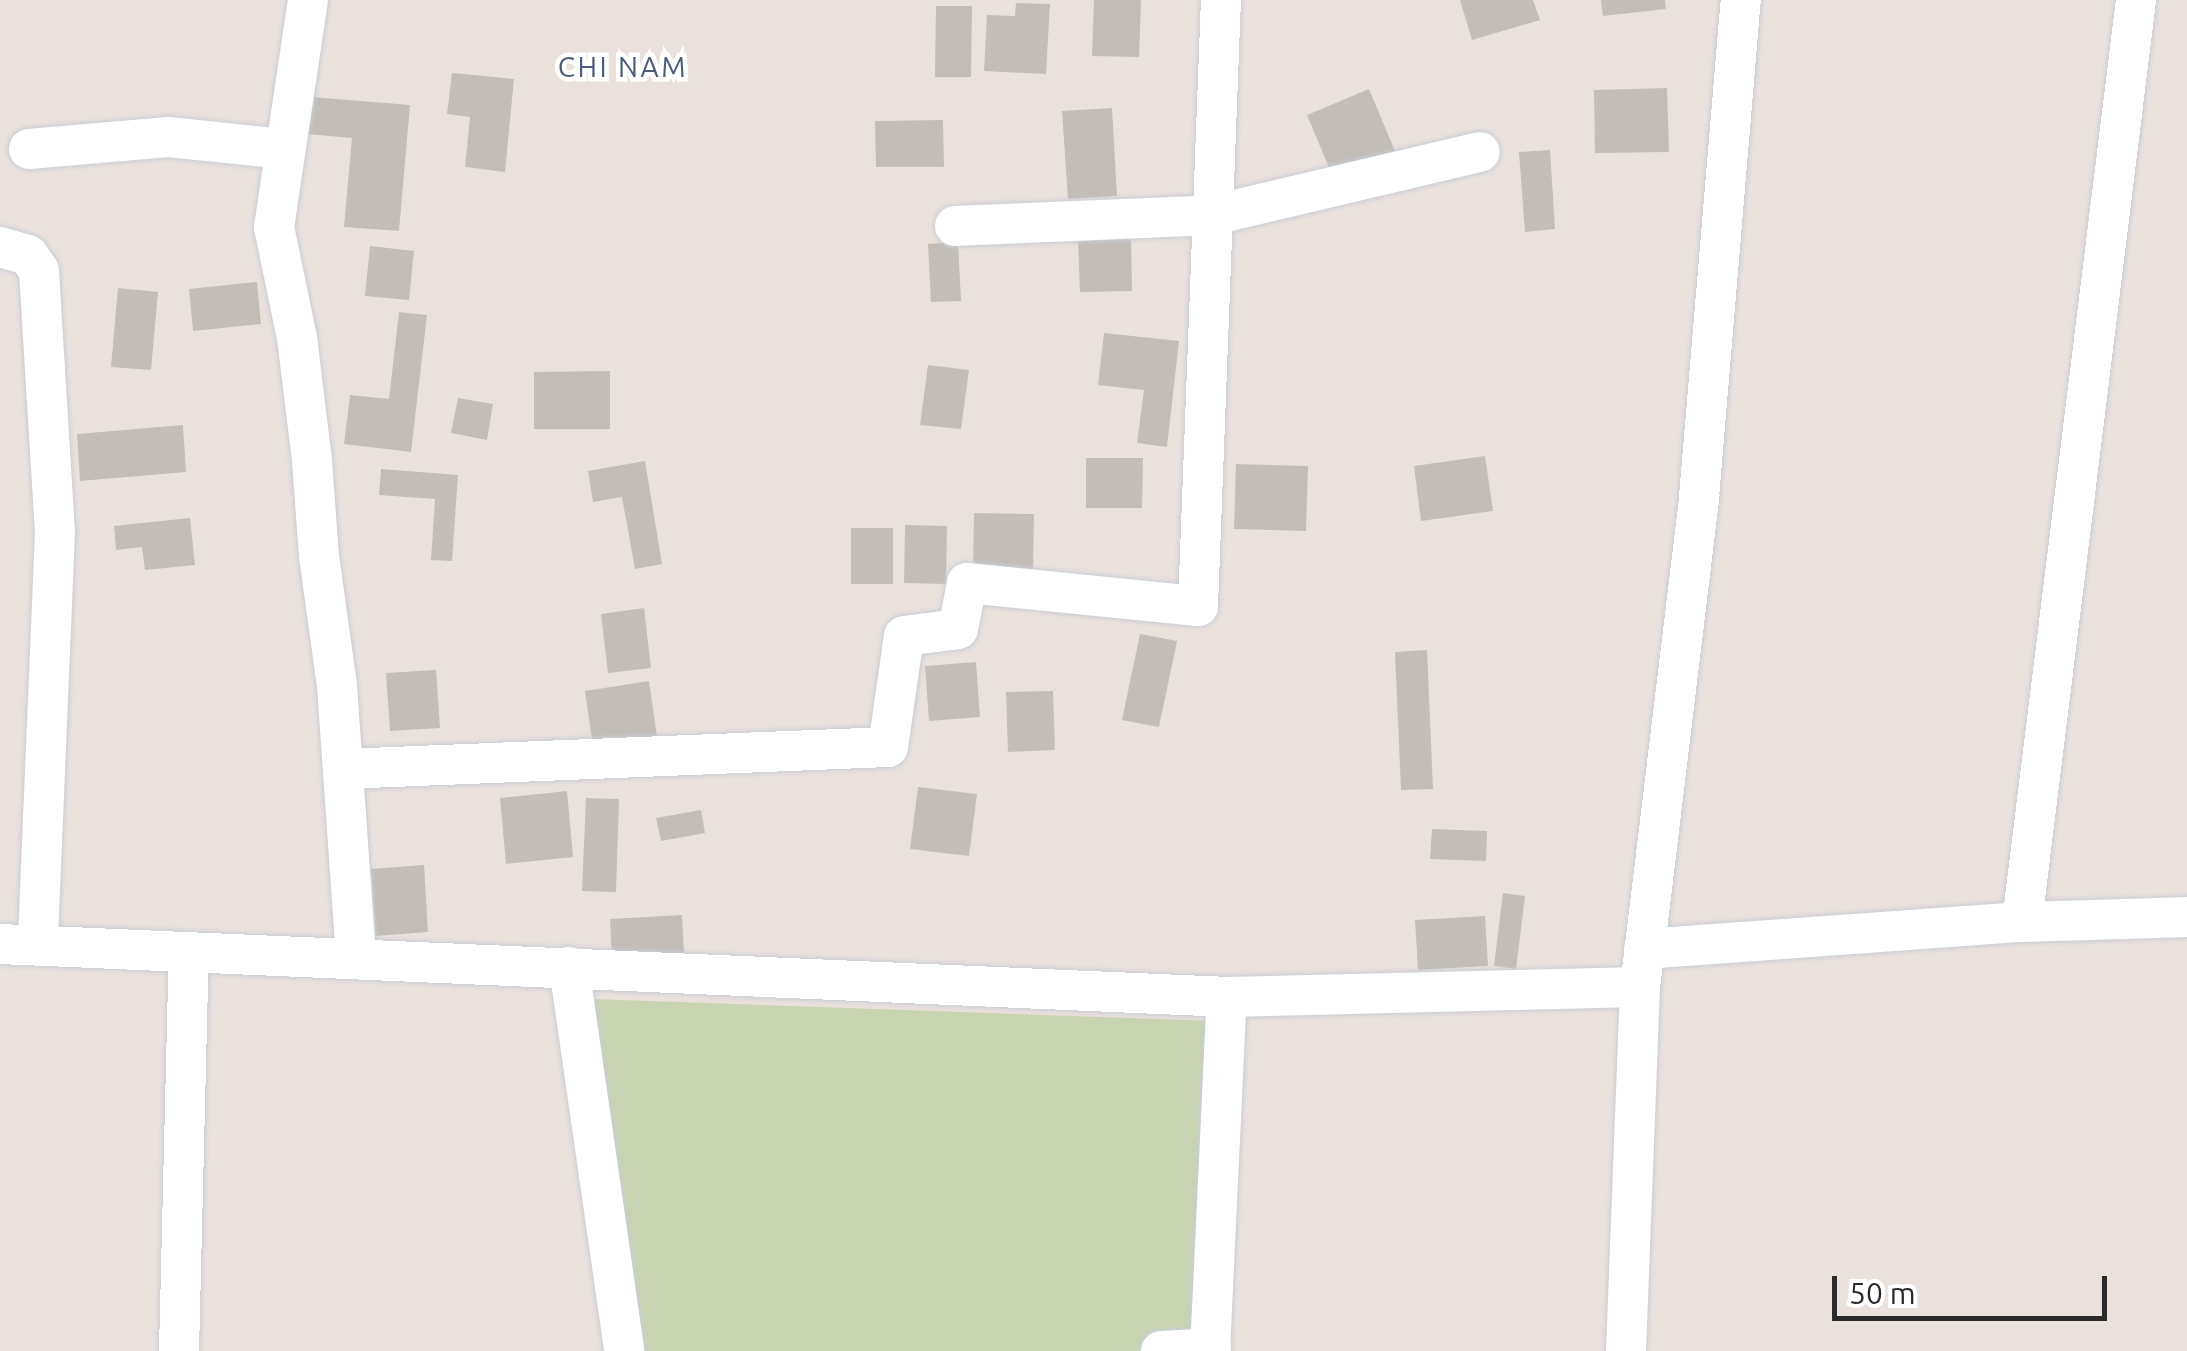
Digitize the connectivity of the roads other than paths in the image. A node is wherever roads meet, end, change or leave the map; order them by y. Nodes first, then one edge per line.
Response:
1 (308, 0) edge
2 (1221, 0) edge
3 (1741, 0) edge
4 (2136, 0) edge
5 (30, 148) dead end
6 (285, 149) junction
7 (1480, 152) dead end
8 (1212, 215) junction
9 (955, 226) dead end
10 (0, 247) edge
11 (342, 769) junction
12 (2187, 917) edge
13 (2022, 922) junction
14 (19, 945) edge
15 (188, 952) junction
16 (356, 958) junction
17 (569, 967) junction
18 (1642, 968) junction
19 (1227, 997) junction
20 (1210, 1350) edge
21 (179, 1351) edge
22 (624, 1351) edge
23 (1160, 1351) edge
24 (1626, 1351) edge

1 - 6 street
2 - 8 street
3 - 18 street
4 - 13 street
5 - 6 street
6 - 11 street
7 - 8 street
8 - 9 street
8 - 11 street
10 - 14 street
11 - 16 street
12 - 13 street
13 - 18 street
14 - 15 street
15 - 16 street
15 - 21 street
16 - 17 street
17 - 19 street
17 - 22 street
18 - 19 street
18 - 24 street
19 - 20 street
20 - 23 street

